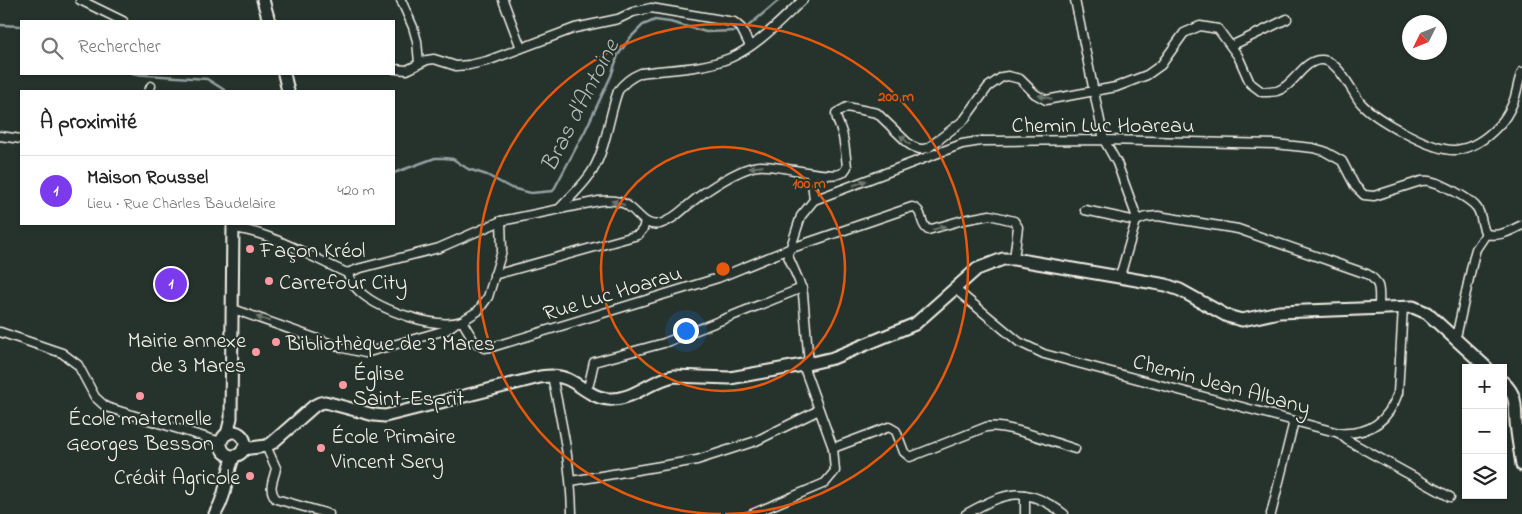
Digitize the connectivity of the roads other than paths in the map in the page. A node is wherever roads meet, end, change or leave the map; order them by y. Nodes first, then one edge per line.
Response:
1 (80, 0) edge
2 (263, 0) edge
3 (401, 0) edge
4 (503, 0) edge
5 (803, 0) edge
6 (1075, 0) edge
7 (1287, 19) dead end
8 (121, 20) edge
9 (269, 20) edge
10 (750, 46) junction
11 (1231, 46) junction
12 (521, 48) junction
13 (419, 63) junction
14 (395, 69) edge
15 (1522, 72) edge
16 (284, 75) edge
17 (288, 90) edge
18 (1093, 92) junction
19 (0, 136) edge
20 (20, 139) edge
21 (1104, 140) junction
22 (811, 173) junction
23 (814, 200) junction
24 (560, 208) junction
25 (1085, 210) dead end
26 (501, 221) junction
27 (1136, 221) junction
28 (645, 222) junction
29 (1522, 225) edge
30 (233, 226) edge
31 (1486, 234) junction
32 (789, 249) junction
33 (1014, 259) junction
34 (347, 273) junction
35 (494, 275) junction
36 (1120, 276) junction
37 (802, 288) junction
38 (955, 289) junction
39 (1403, 307) junction
40 (1379, 308) junction
41 (233, 310) junction
42 (459, 322) junction
43 (0, 332) edge
44 (1454, 337) junction
45 (806, 364) junction
46 (1483, 364) edge
47 (552, 376) junction
48 (1507, 387) edge
49 (585, 390) junction
50 (819, 410) junction
51 (1294, 420) junction
52 (1339, 433) junction
53 (266, 446) junction
54 (235, 447) junction
55 (833, 448) junction
56 (1075, 449) dead end
57 (1522, 465) edge
58 (572, 481) junction
59 (1025, 495) junction
60 (1450, 497) dead end
61 (216, 514) edge
62 (330, 514) edge
63 (572, 514) edge
64 (752, 514) edge
65 (966, 514) edge
66 (1025, 514) edge
67 (1064, 514) edge
68 (1271, 514) edge

1 - 8 street
2 - 9 main road
3 - 13 street
4 - 12 street
5 - 10 street
6 - 18 street
7 - 11 street
10 - 12 street
10 - 24 street
11 - 15 street
11 - 18 street
12 - 13 street
13 - 14 street
16 - 17 main road
18 - 21 street
18 -> 22 street
19 - 20 street
23 -> 21 street, Chemin Luc Hoareau
21 - 27 street
21 - 31 street, Chemin Luc Hoareau
22 - 23 street
22 -> 28 street
23 - 32 street
24 - 26 street
28 -> 24 street
25 - 27 street
26 - 34 street
26 - 35 street
27 - 36 street
27 - 40 street
28 - 35 street
29 - 31 street
30 - 34 street
30 - 41 main road
31 - 44 street
32 -> 33 street, Rue Luc Hoarau
32 - 37 street
32 - 42 street, Rue Luc Hoarau
33 - 36 main road
33 - 38 main road
34 - 42 street
35 - 42 street
36 - 40 main road
37 - 45 street
37 - 49 street
38 - 45 main road
38 - 51 street, Chemin Jean Albany
39 - 40 main road
39 - 44 main road
39 - 52 street, Chemin Jean Albany
42 -> 41 street
41 - 54 main road
43 - 54 street
44 - 46 main road
45 - 49 main road
45 - 50 street
47 - 49 main road
47 - 53 main road
47 - 58 street
48 - 57 main road
50 - 55 street
50 - 58 street
51 - 52 street, Chemin Jean Albany
51 - 68 street
52 - 60 street
53 - 54 main road
53 - 62 street
54 - 61 main road
55 - 56 street
55 - 64 street
58 - 63 street
59 - 65 street
59 - 66 street
59 - 67 street

